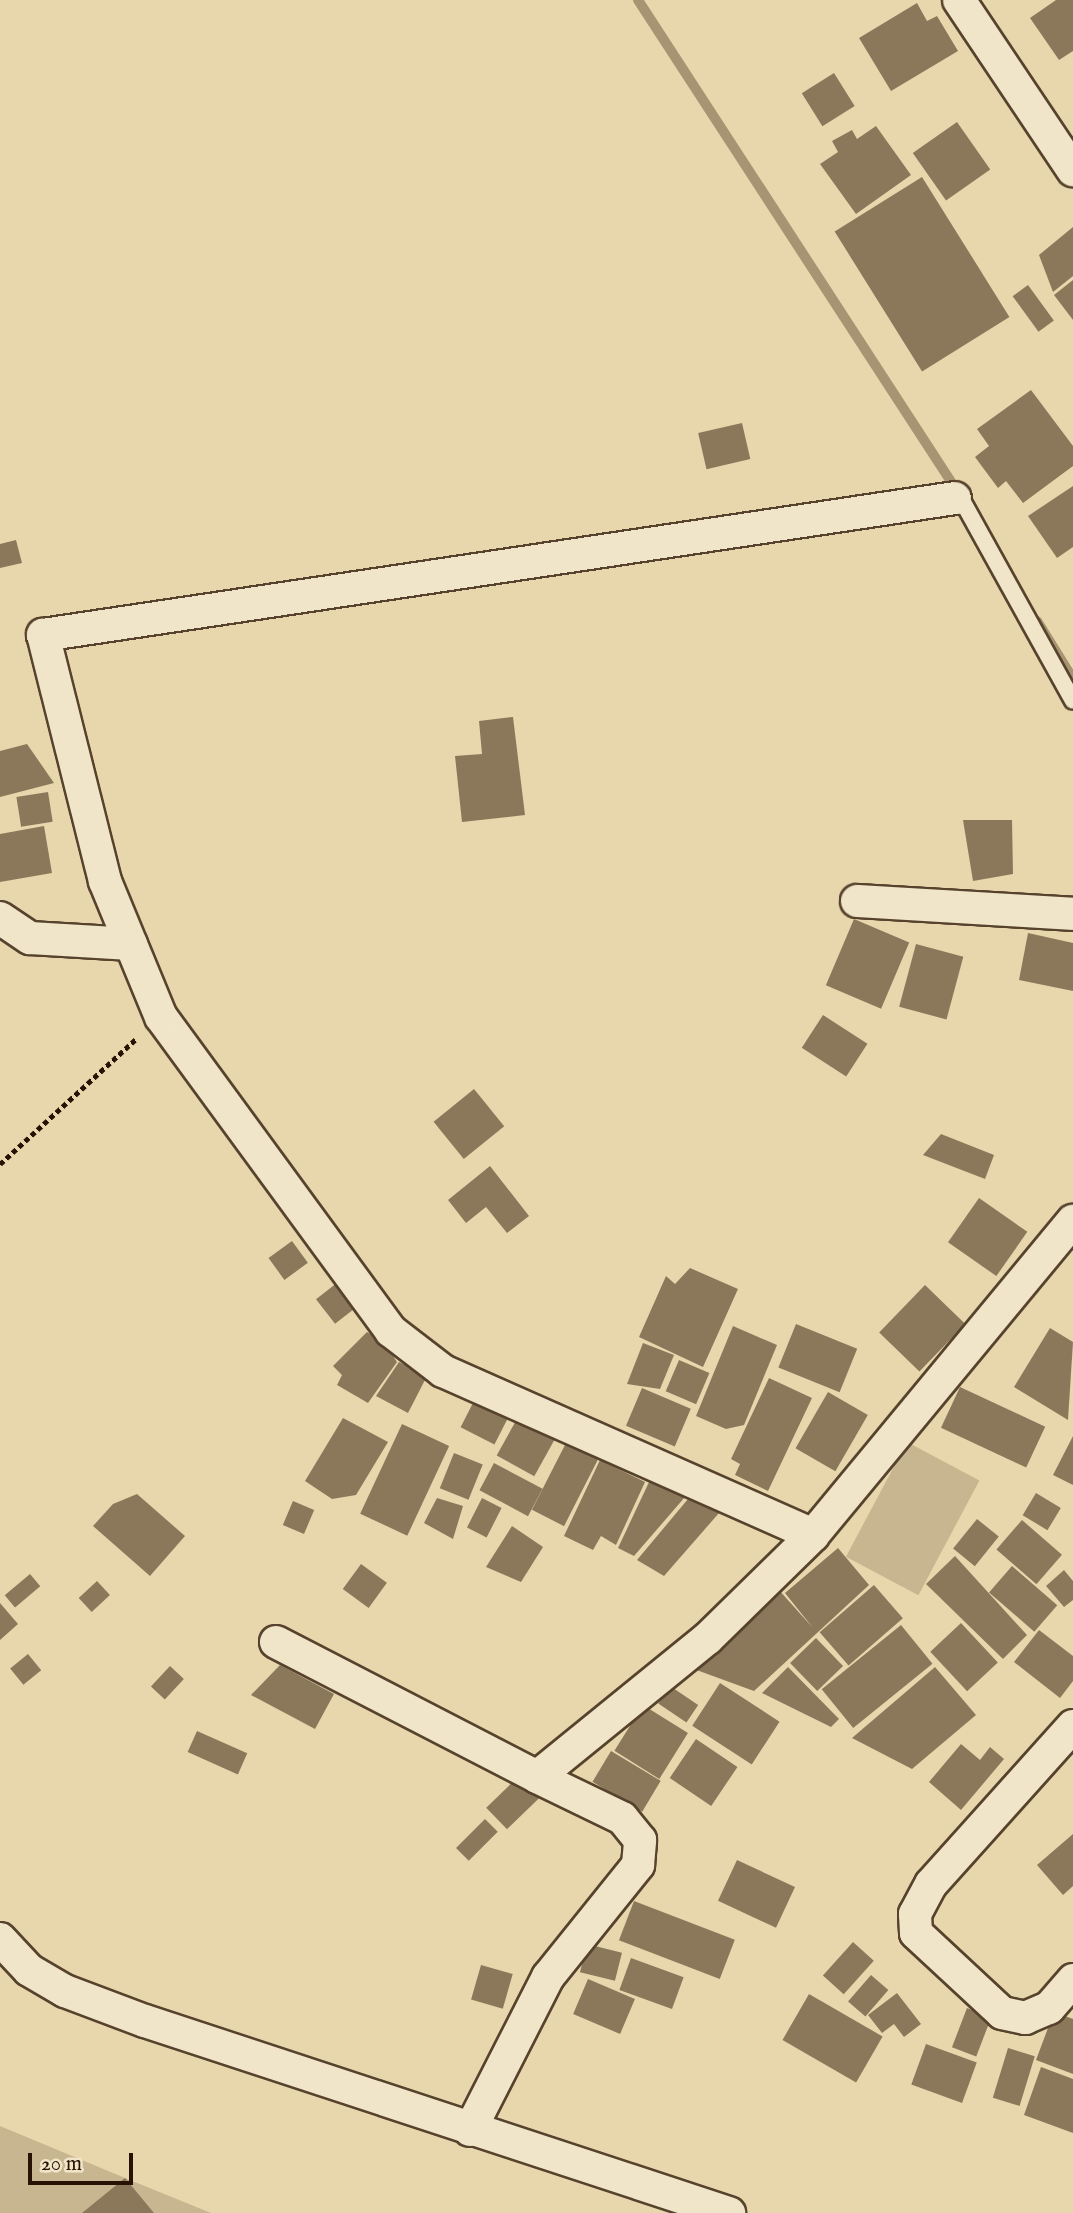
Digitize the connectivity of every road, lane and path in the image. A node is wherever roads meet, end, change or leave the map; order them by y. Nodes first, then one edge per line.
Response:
1 (959, 0) edge
2 (1073, 170) edge
3 (961, 494) joint
4 (1073, 701) edge
5 (857, 901) dead end
6 (1073, 914) edge
7 (0, 918) edge
8 (131, 944) junction
9 (161, 1017) junction
10 (0, 1164) edge
11 (1073, 1221) edge
12 (813, 1535) junction
13 (275, 1642) dead end
14 (1073, 1726) edge
15 (537, 1777) junction
16 (0, 1940) edge
17 (1073, 1980) edge
18 (470, 2130) junction
19 (729, 2213) edge

1 - 2 street
3 - 4 lane
3 - 8 street
5 - 6 street
7 - 8 street
8 - 9 street
9 - 10 path
9 - 12 street
11 - 12 street
12 - 15 street
13 - 15 street
14 - 17 street
15 - 18 street
16 - 18 street
18 - 19 street

